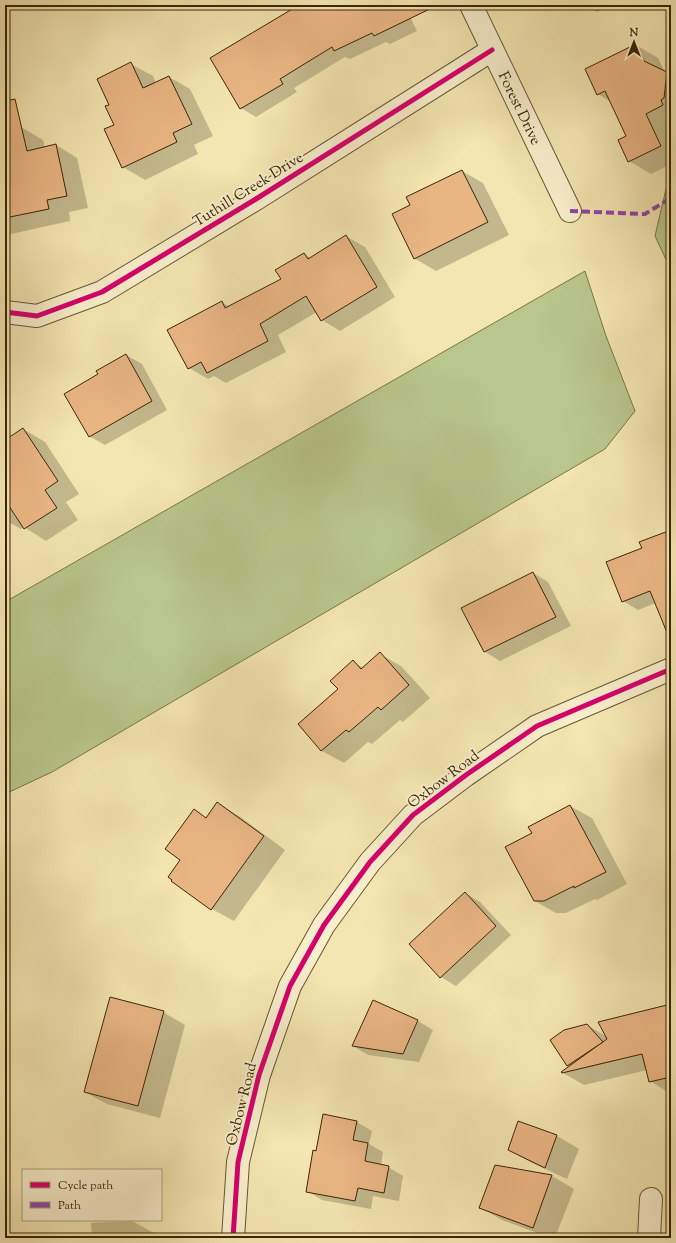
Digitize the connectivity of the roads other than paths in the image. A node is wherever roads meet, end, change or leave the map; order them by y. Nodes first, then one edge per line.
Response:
1 (471, 5) edge
2 (492, 50) junction
3 (570, 211) dead end
4 (5, 312) edge
5 (671, 669) edge
6 (651, 1199) dead end
7 (233, 1238) edge
8 (649, 1238) edge

1 - 2 street, Forest Drive
2 - 3 street, Forest Drive
2 - 4 street, Tuthill Creek Drive
5 - 7 street, Oxbow Road
6 - 8 street

